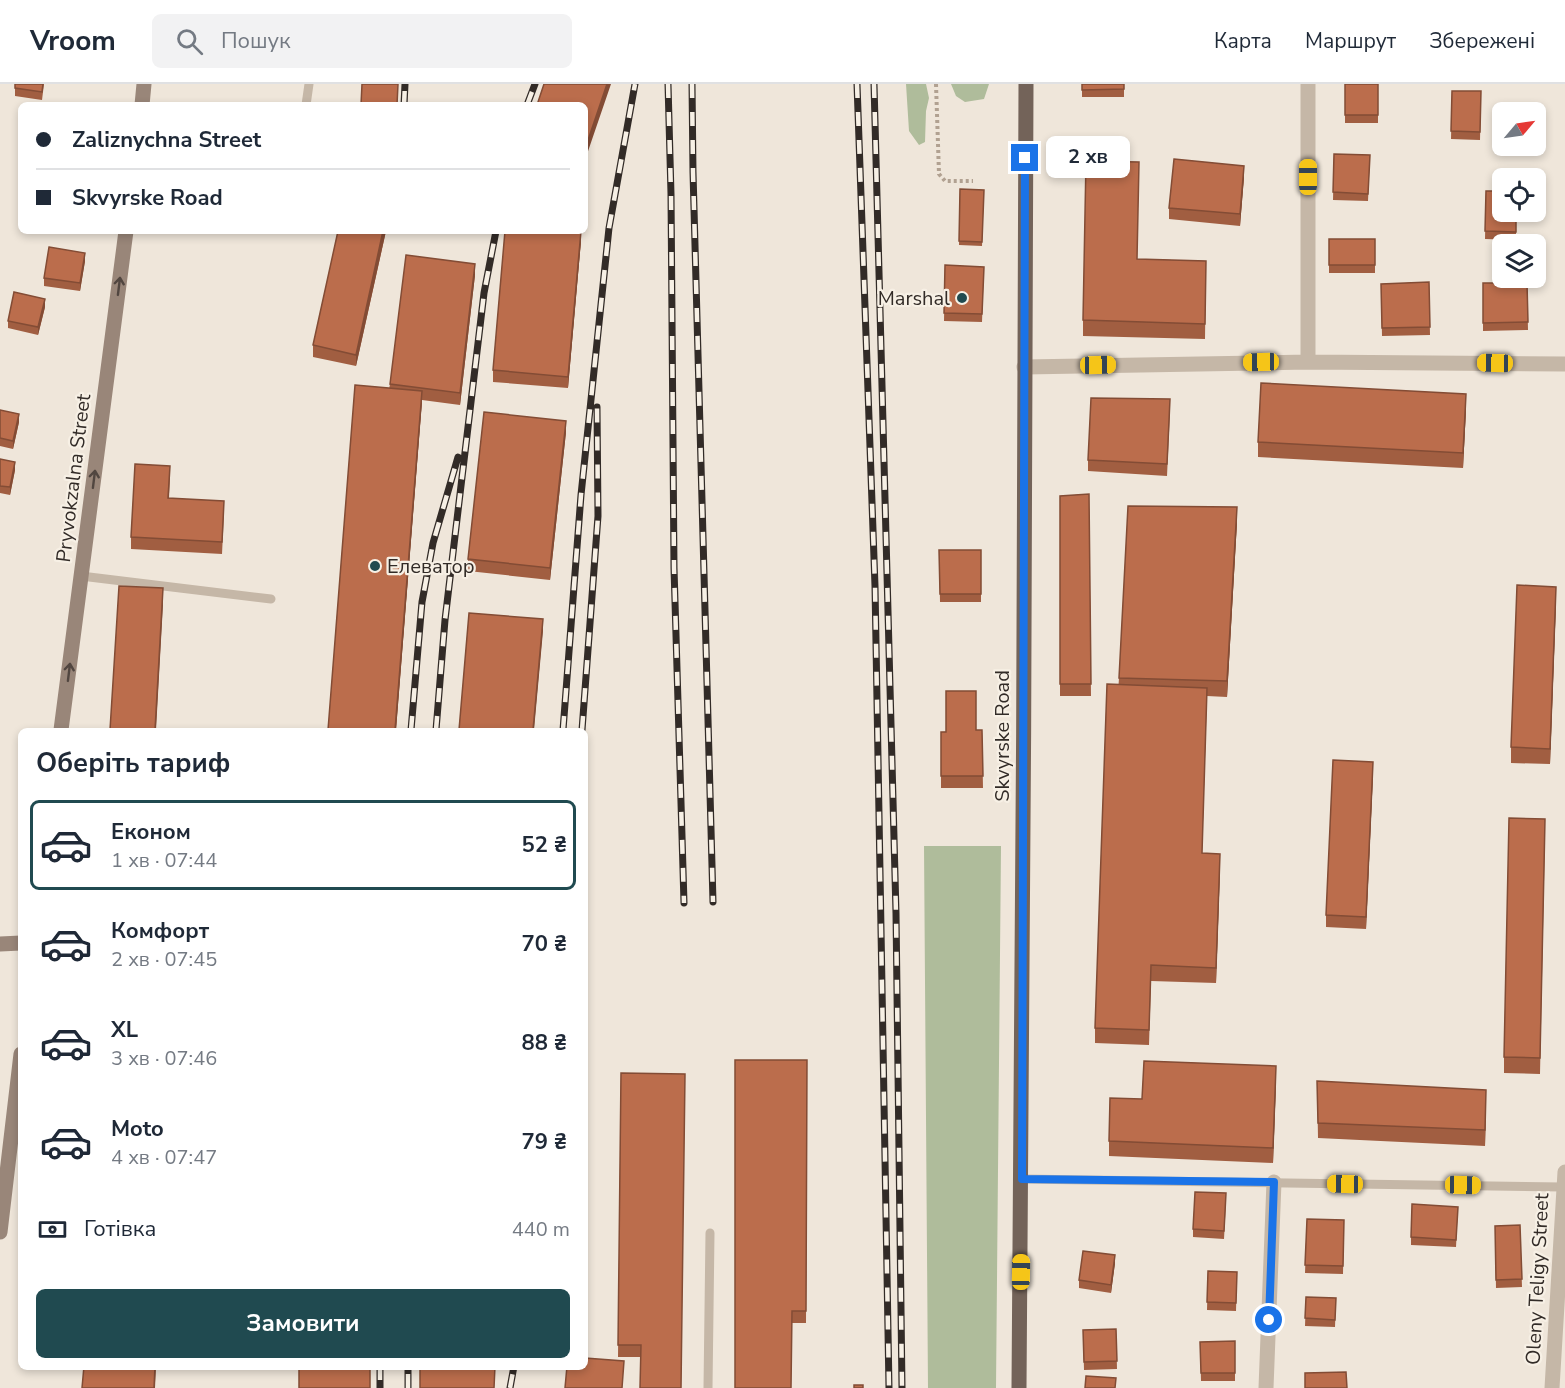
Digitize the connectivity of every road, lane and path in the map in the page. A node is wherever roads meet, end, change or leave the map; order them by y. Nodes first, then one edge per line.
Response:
1 (144, 84) edge
2 (309, 84) edge
3 (936, 84) edge
4 (1026, 84) edge
5 (1308, 84) edge
6 (142, 102) edge
7 (306, 102) edge
8 (973, 181) dead end
9 (126, 234) edge
10 (1308, 362) junction
11 (1565, 364) edge
12 (1024, 367) junction
13 (81, 576) junction
14 (270, 599) dead end
15 (61, 728) edge
16 (18, 943) edge
17 (0, 944) edge
18 (18, 1079) edge
19 (1022, 1179) junction
20 (1564, 1179) edge
21 (1274, 1182) junction
22 (0, 1232) edge
23 (710, 1233) dead end
24 (708, 1388) edge
25 (1019, 1388) edge
26 (1266, 1388) edge
27 (1552, 1388) edge

1 - 6 street
2 - 7 lane
3 - 8 path
4 - 12 main road, Skvyrske Road
5 - 10 street
13 -> 9 street, Pryvokzalna Street
10 - 11 street
10 - 12 street
12 - 19 main road, Skvyrske Road
13 - 14 lane
15 -> 13 street, Pryvokzalna Street
16 - 17 street
18 - 22 street
19 - 21 lane
19 - 25 main road, Skvyrske Road
20 - 21 lane
20 - 27 street, Oleny Teligy Street
21 - 26 street
23 - 24 lane

